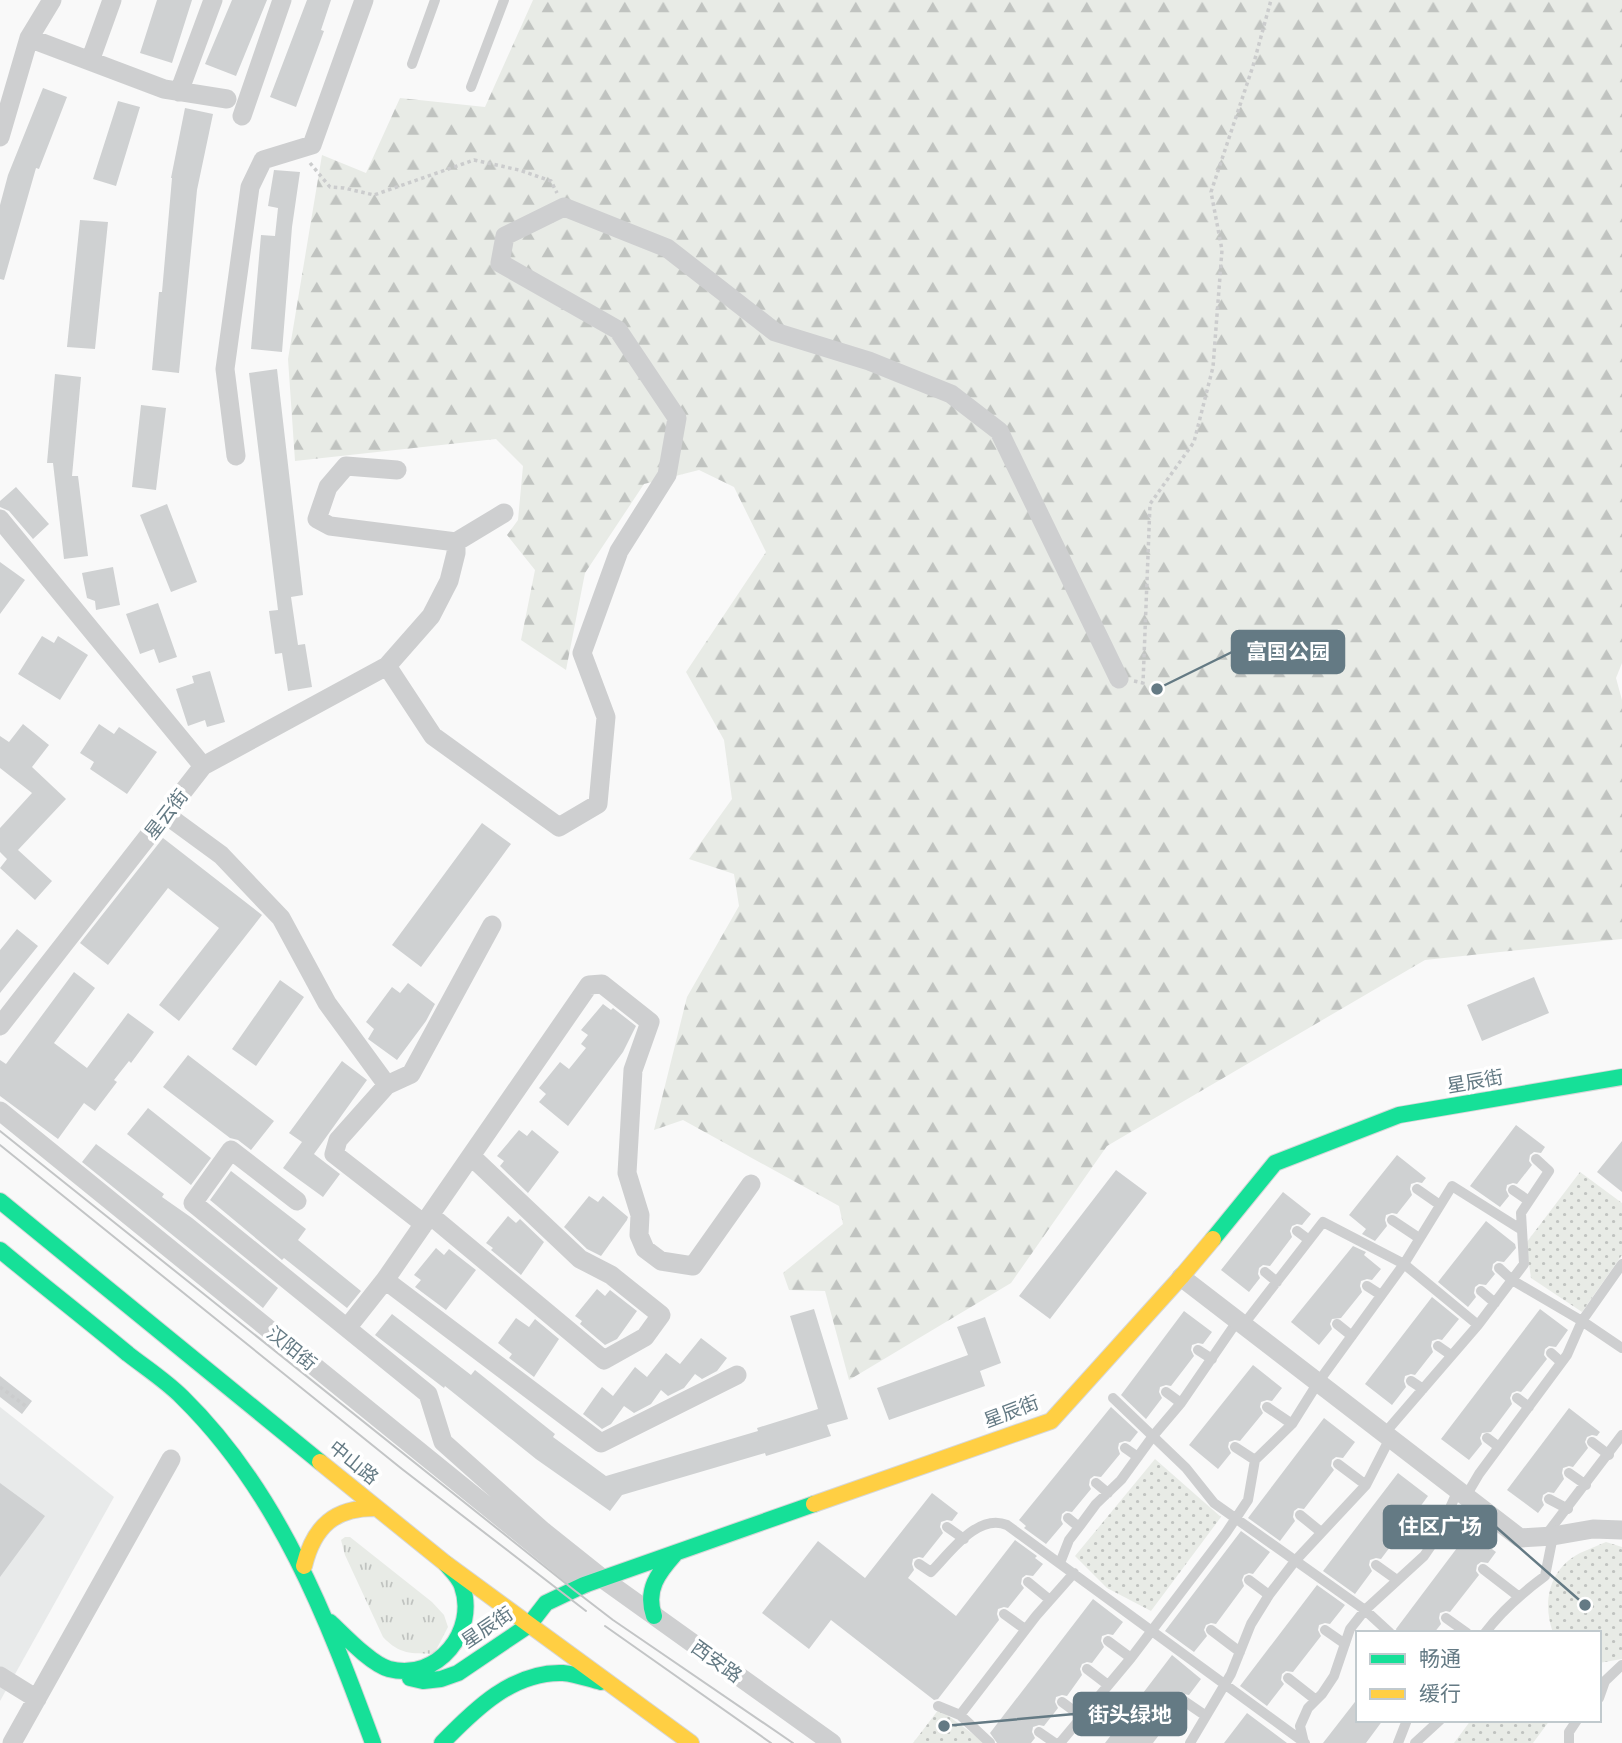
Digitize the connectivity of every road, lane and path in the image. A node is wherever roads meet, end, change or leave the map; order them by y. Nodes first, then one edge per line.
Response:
1 (52, 0) edge
2 (112, 0) edge
3 (213, 0) edge
4 (282, 0) edge
5 (364, 0) edge
6 (435, 0) edge
7 (503, 0) edge
8 (1271, 0) edge
9 (29, 38) junction
10 (90, 61) junction
11 (412, 64) dead end
12 (471, 87) dead end
13 (179, 92) junction
14 (227, 99) dead end
15 (242, 116) dead end
16 (0, 137) edge
17 (299, 149) junction
18 (564, 207) junction
19 (236, 456) dead end
20 (397, 470) dead end
21 (504, 513) dead end
22 (0, 519) edge
23 (456, 542) junction
24 (387, 666) junction
25 (1119, 679) joint
26 (204, 766) junction
27 (165, 814) junction
28 (492, 925) dead end
29 (0, 1026) edge
30 (1622, 1077) edge
31 (387, 1085) junction
32 (0, 1111) edge
33 (471, 1156) junction
34 (1536, 1159) dead end
35 (751, 1184) dead end
36 (1417, 1189) dead end
37 (1513, 1189) dead end
38 (0, 1201) edge
39 (297, 1201) dead end
40 (1529, 1201) junction
41 (1440, 1205) junction
42 (427, 1219) junction
43 (1392, 1220) dead end
44 (1522, 1230) junction
45 (1297, 1231) dead end
46 (1419, 1238) junction
47 (1309, 1240) junction
48 (0, 1250) edge
49 (1404, 1264) junction
50 (1622, 1265) edge
51 (1499, 1268) dead end
52 (1265, 1272) dead end
53 (1181, 1277) junction
54 (385, 1280) junction
55 (1513, 1280) junction
56 (1277, 1282) junction
57 (1367, 1286) dead end
58 (1481, 1291) dead end
59 (1381, 1295) junction
60 (1495, 1303) junction
61 (1583, 1321) junction
62 (1241, 1322) junction
63 (1337, 1324) dead end
64 (1478, 1325) junction
65 (347, 1328) junction
66 (1352, 1336) junction
67 (1438, 1346) dead end
68 (1622, 1348) edge
69 (1198, 1350) dead end
70 (1551, 1353) dead end
71 (1451, 1355) junction
72 (1212, 1359) junction
73 (1561, 1362) junction
74 (737, 1375) dead end
75 (1319, 1381) junction
76 (1411, 1381) dead end
77 (0, 1387) edge
78 (1423, 1389) junction
79 (1166, 1392) dead end
80 (1114, 1398) dead end
81 (1517, 1398) dead end
82 (1181, 1403) junction
83 (27, 1407) dead end
84 (1268, 1407) dead end
85 (1528, 1407) junction
86 (1292, 1423) junction
87 (1622, 1435) edge
88 (1153, 1436) junction
89 (1387, 1436) junction
90 (1486, 1438) dead end
91 (1592, 1442) dead end
92 (1235, 1447) dead end
93 (1499, 1447) junction
94 (1125, 1448) dead end
95 (1609, 1455) junction
96 (1138, 1457) junction
97 (171, 1459) dead end
98 (1255, 1461) junction
99 (1338, 1464) dead end
100 (1569, 1473) dead end
101 (1096, 1483) dead end
102 (1366, 1485) junction
103 (1586, 1485) junction
104 (1108, 1493) junction
105 (1462, 1493) junction
106 (1549, 1499) dead end
107 (377, 1508) junction
108 (1567, 1509) junction
109 (1300, 1515) dead end
110 (1413, 1517) dead end
111 (1068, 1518) dead end
112 (1236, 1519) junction
113 (947, 1527) dead end
114 (1079, 1527) junction
115 (1622, 1530) edge
116 (1321, 1532) junction
117 (1437, 1537) junction
118 (1549, 1537) junction
119 (964, 1539) junction
120 (675, 1554) junction
121 (1295, 1560) junction
122 (445, 1563) junction
123 (919, 1563) dead end
124 (1060, 1563) junction
125 (1376, 1565) dead end
126 (304, 1566) junction
127 (1483, 1569) dead end
128 (1074, 1573) junction
129 (1249, 1580) dead end
130 (1397, 1580) junction
131 (594, 1582) junction
132 (1028, 1583) dead end
133 (1269, 1595) junction
134 (1518, 1596) junction
135 (1050, 1600) junction
136 (500, 1603) junction
137 (546, 1603) junction
138 (1365, 1610) junction
139 (1004, 1614) dead end
140 (654, 1616) junction
141 (1446, 1618) dead end
142 (329, 1622) junction
143 (530, 1625) junction
144 (1025, 1629) junction
145 (1152, 1630) junction
146 (1211, 1630) dead end
147 (1325, 1630) dead end
148 (1388, 1631) edge
149 (1464, 1631) edge
150 (1486, 1631) edge
151 (1108, 1641) dead end
152 (1345, 1644) junction
153 (1240, 1653) junction
154 (1131, 1658) junction
155 (1622, 1665) edge
156 (387, 1668) junction
157 (1087, 1669) dead end
158 (0, 1676) edge
159 (1288, 1678) dead end
160 (1224, 1684) junction
161 (1108, 1685) junction
162 (615, 1687) junction
163 (1601, 1692) edge
164 (37, 1699) junction
165 (1316, 1700) junction
166 (1184, 1701) dead end
167 (1062, 1702) dead end
168 (938, 1706) dead end
169 (960, 1715) junction
170 (1081, 1716) junction
171 (1206, 1716) junction
172 (1406, 1722) edge
173 (1438, 1722) edge
174 (1576, 1722) edge
175 (1039, 1732) dead end
176 (12, 1743) edge
177 (373, 1743) edge
178 (442, 1743) edge
179 (691, 1743) edge
180 (832, 1743) edge
181 (990, 1743) edge
182 (1058, 1743) edge
183 (1190, 1743) edge
184 (1304, 1743) edge
185 (1398, 1743) edge
186 (1415, 1743) edge
187 (1569, 1743) edge

1 - 9 street
2 - 10 street
3 - 13 street
4 - 15 street
5 - 17 street
6 - 11 lane
7 - 12 lane
8 - 25 path
9 - 10 street
9 - 16 street
10 - 13 street
13 - 14 street
17 - 18 path
17 - 19 street
18 - 24 street
18 - 25 street
20 - 23 street
21 - 23 street
22 - 26 street
23 - 24 street, 星云街
24 - 26 street, 星云街
26 - 27 street, 星云街
27 - 29 street, 星云街
27 - 31 street
28 - 31 street
30 - 53 main road, 星辰街
31 - 42 street
32 - 131 street, 汉阳街
33 - 35 street
33 - 42 street
33 - 42 street
34 - 40 lane
36 - 41 lane
37 - 40 lane
38 - 107 main road, 中山路
39 - 65 street
40 - 44 lane
41 - 44 lane
41 - 46 lane
42 - 54 street
43 - 46 lane
44 - 55 lane
45 - 47 lane
46 - 49 lane
47 - 49 lane
47 - 56 lane
48 - 126 main road
49 - 59 lane
49 - 64 lane
50 - 61 lane
51 - 55 lane
52 - 56 lane
53 - 62 street
53 - 120 main road, 星辰街
54 - 65 street
54 - 74 street
55 - 60 lane
55 - 61 lane
56 - 62 lane
57 - 59 lane
58 - 60 lane
59 - 66 lane
60 - 64 lane
61 - 68 lane
61 - 73 lane
62 - 72 lane
62 - 75 street
63 - 66 lane
64 - 71 lane
65 - 131 street
66 - 75 lane
67 - 71 lane
69 - 72 lane
70 - 73 lane
71 - 78 lane
72 - 82 lane
73 - 85 lane
75 - 86 lane
75 - 89 street
76 - 78 lane
77 - 83 path
78 - 89 lane
79 - 82 lane
80 - 88 lane
81 - 85 lane
82 - 88 lane
84 - 86 lane
85 - 93 lane
86 - 98 lane
87 - 95 lane
88 - 96 lane
88 - 112 lane
89 - 102 lane
89 - 105 street
90 - 93 lane
91 - 95 lane
92 - 98 lane
93 - 105 lane
94 - 96 lane
95 - 103 lane
96 - 104 lane
97 - 164 street
98 - 112 lane
99 - 102 lane
100 - 103 lane
101 - 104 lane
102 - 116 lane
103 - 108 lane
104 - 114 lane
105 - 117 lane
105 - 118 street
106 - 108 lane
107 - 122 main road, 中山路
107 - 126 main road
108 - 118 lane
109 - 116 lane
110 - 117 lane
111 - 114 lane
112 - 121 lane
112 - 145 lane
113 - 119 lane
114 - 124 lane
115 - 118 street
116 - 121 lane
117 - 130 lane
118 - 134 lane
119 - 123 lane
119 - 124 lane
120 - 131 main road, 星辰街
120 - 140 main road
121 - 133 lane
121 - 138 lane
122 - 136 main road, 中山路
122 - 156 main road
124 - 128 lane
125 - 130 lane
126 - 142 main road
127 - 134 lane
128 - 135 lane
128 - 145 lane
129 - 133 lane
130 - 138 lane
131 - 137 main road, 星辰街
131 - 140 street, 西安路
132 - 135 lane
133 - 153 lane
134 - 150 lane
135 - 144 lane
136 - 137 main road
136 - 143 main road, 中山路
137 - 143 main road, 星辰街
138 - 148 lane
138 - 152 lane
139 - 144 lane
140 - 180 street, 西安路
141 - 149 lane
142 - 156 main road
142 - 177 main road
143 - 156 main road, 星辰街
143 - 162 main road, 中山路
144 - 169 lane
145 - 154 lane
145 - 160 lane
146 - 153 lane
147 - 152 lane
151 - 154 lane
152 - 165 lane
153 - 160 lane
154 - 161 lane
155 - 163 lane
157 - 161 lane
158 - 164 street
159 - 165 lane
160 - 171 lane
160 - 184 lane
161 - 170 lane
162 - 178 main road
162 - 179 main road, 中山路
164 - 176 street
165 - 184 lane
166 - 171 lane
167 - 170 lane
168 - 169 lane
169 - 181 lane
170 - 182 lane
171 - 183 lane
172 - 185 lane
173 - 186 lane
174 - 187 lane
175 - 182 lane

